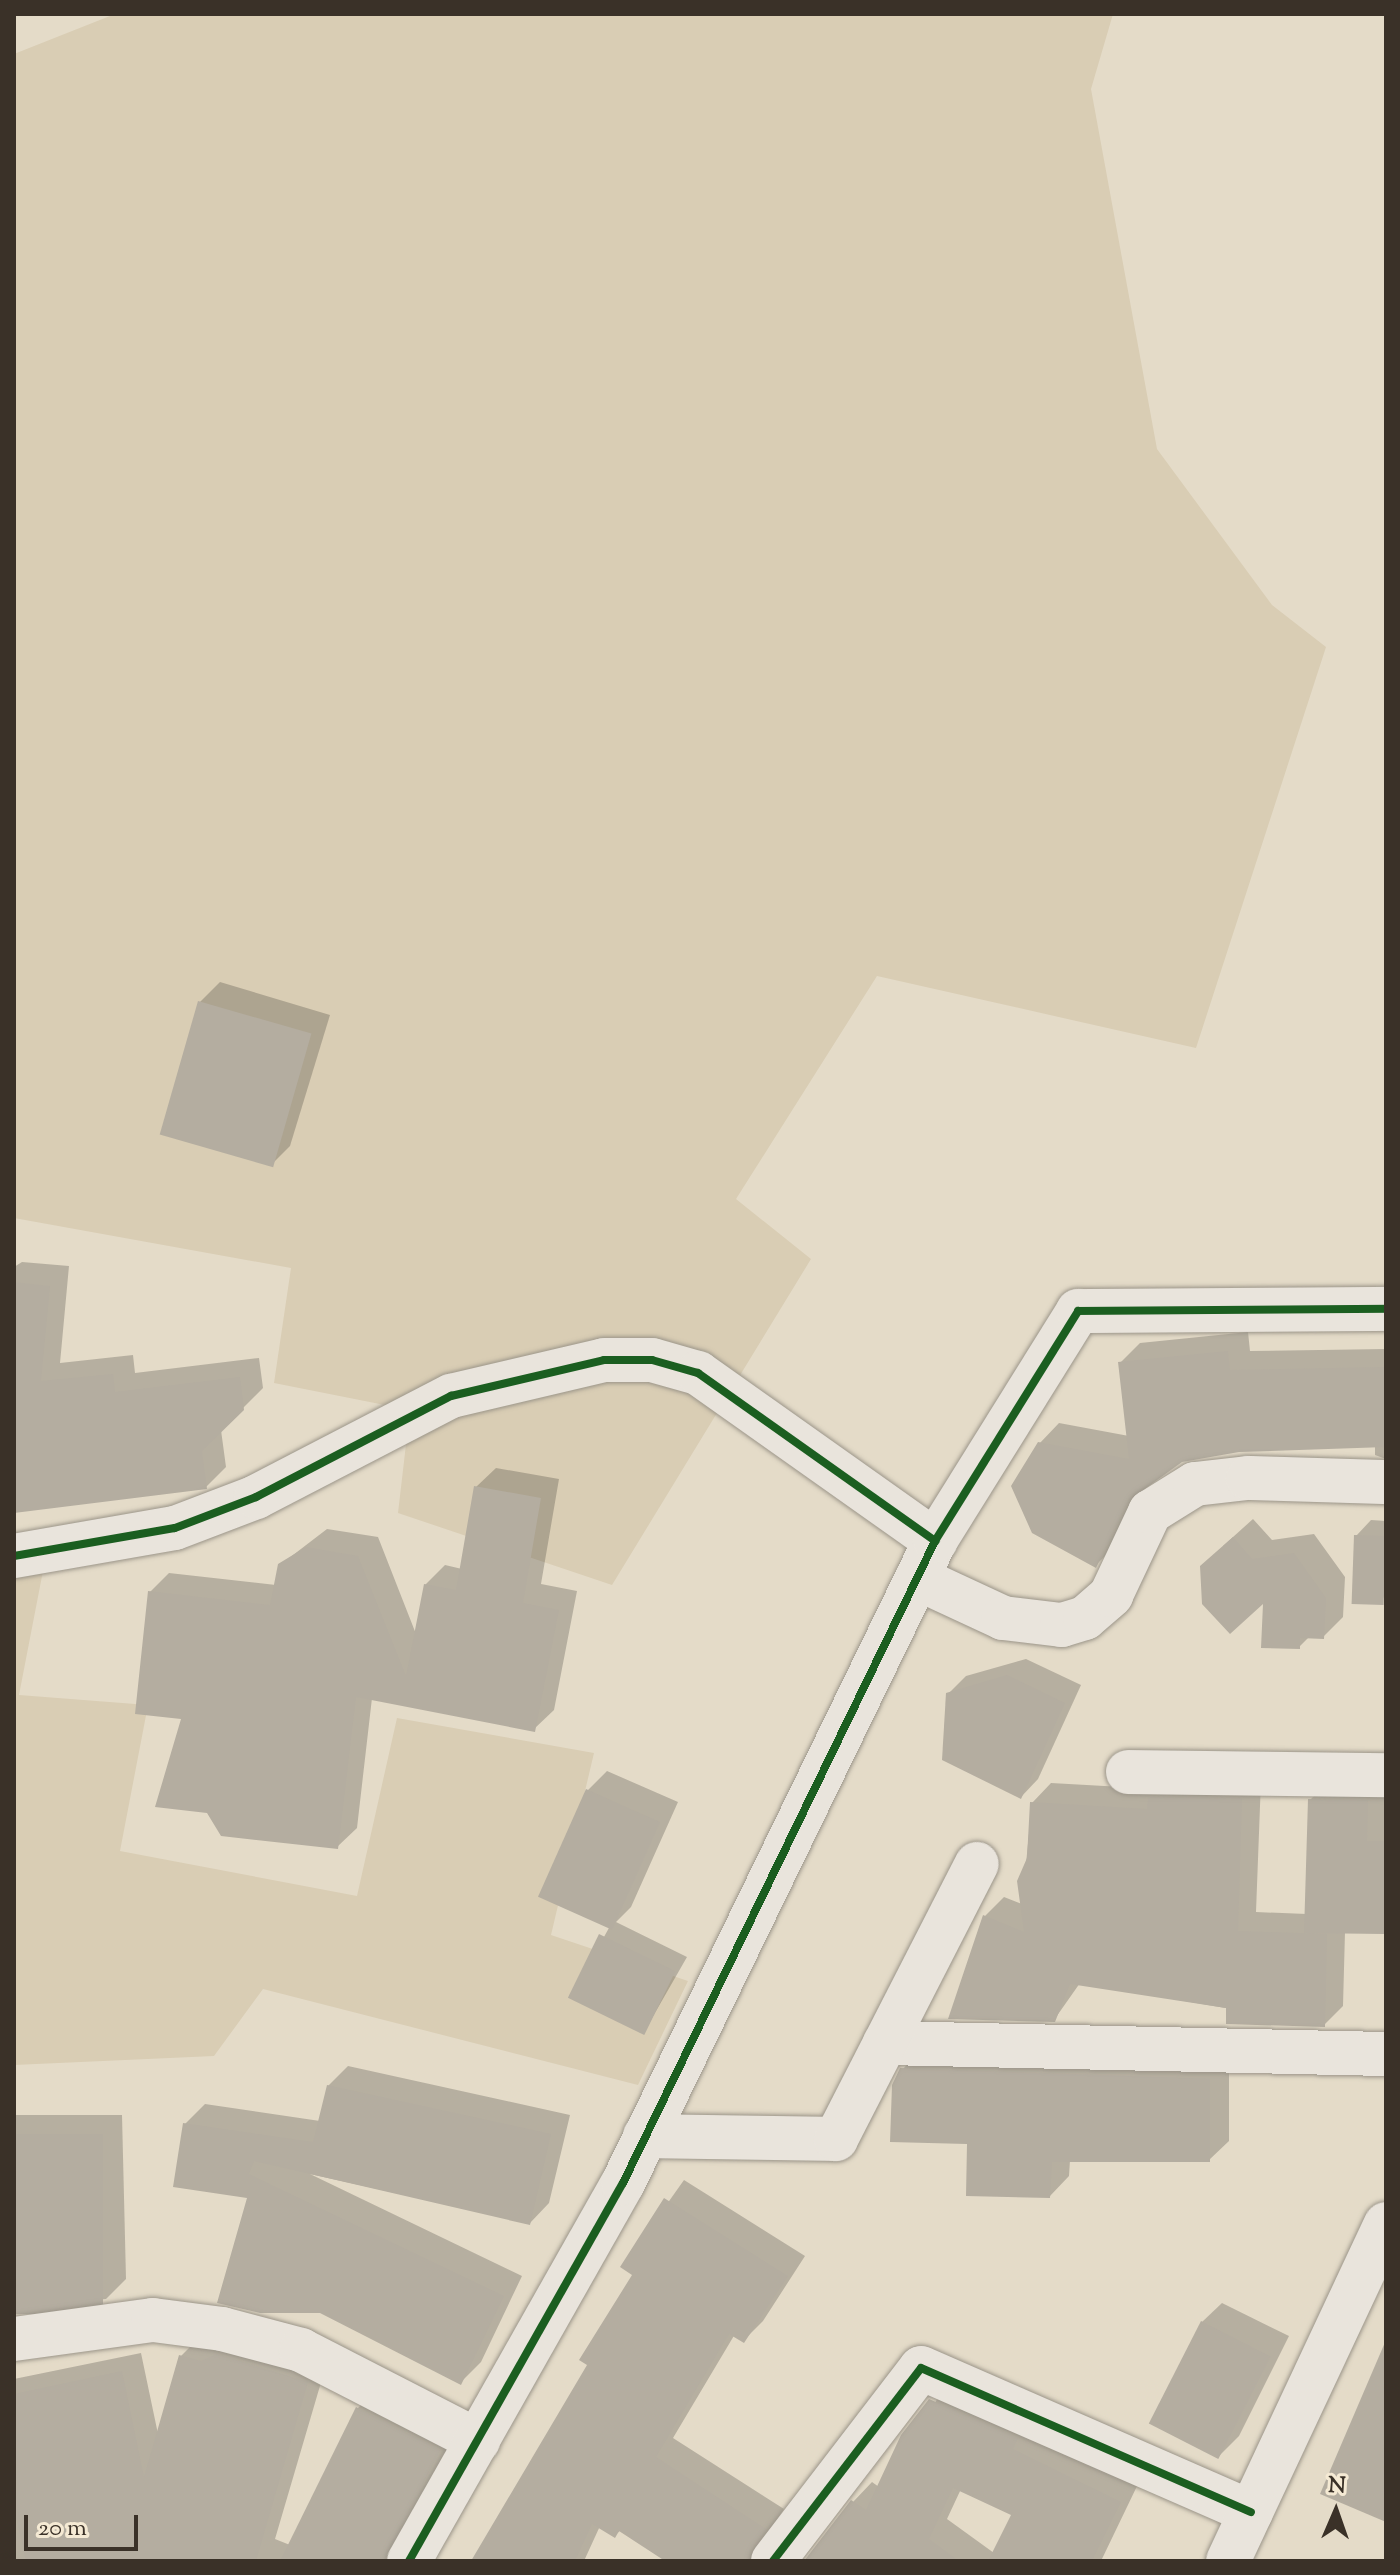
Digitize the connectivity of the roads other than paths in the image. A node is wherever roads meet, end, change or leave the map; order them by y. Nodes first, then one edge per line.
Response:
1 (1386, 1309) edge
2 (1386, 1482) edge
3 (14, 1556) edge
4 (926, 1559) junction
5 (1128, 1772) dead end
6 (1386, 1775) edge
7 (977, 1864) dead end
8 (885, 2043) junction
9 (1386, 2054) edge
10 (645, 2136) junction
11 (1386, 2224) edge
12 (14, 2339) edge
13 (478, 2441) junction
14 (1251, 2512) junction
15 (409, 2561) edge
16 (773, 2561) edge
17 (1228, 2561) edge

1 - 4 street
2 - 4 street
3 - 4 street
4 - 10 street
5 - 6 street
7 - 8 street
8 - 9 street
8 - 10 street
10 - 13 street
11 - 14 street
12 - 13 street
13 - 15 street
14 - 16 street
14 - 17 street

